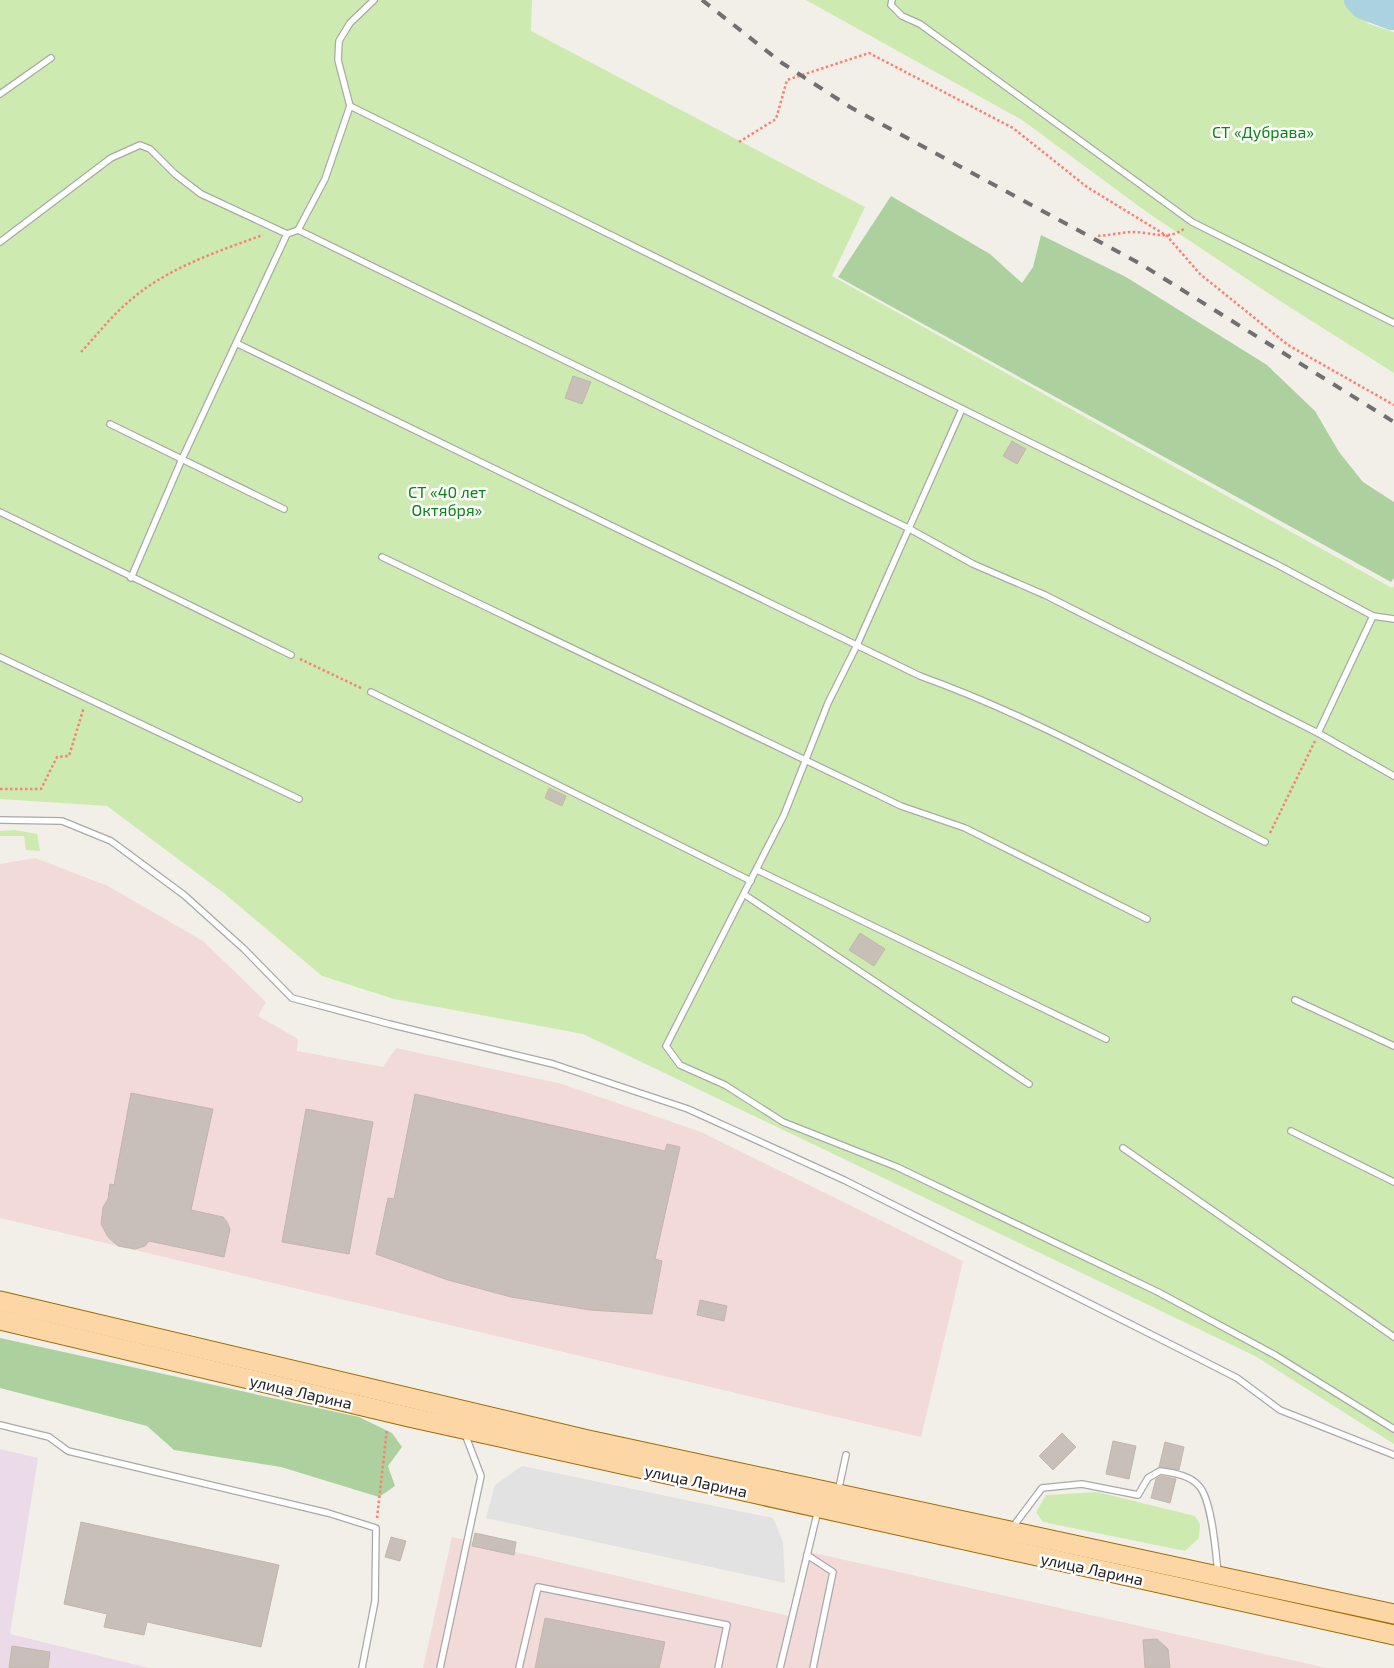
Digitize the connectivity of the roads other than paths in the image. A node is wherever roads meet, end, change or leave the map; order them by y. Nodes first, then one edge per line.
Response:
1 (374, 0) edge
2 (892, 0) edge
3 (51, 58) dead end
4 (0, 94) edge
5 (350, 106) junction
6 (298, 230) junction
7 (287, 234) junction
8 (0, 242) edge
9 (1394, 323) edge
10 (236, 343) junction
11 (962, 410) junction
12 (110, 424) dead end
13 (182, 459) junction
14 (284, 508) dead end
15 (0, 512) edge
16 (908, 528) junction
17 (382, 557) dead end
18 (131, 578) junction
19 (1373, 616) junction
20 (1394, 619) edge
21 (857, 645) junction
22 (291, 655) road end
23 (0, 657) edge
24 (372, 692) road end
25 (1318, 733) junction
26 (806, 760) junction
27 (1394, 776) edge
28 (299, 800) dead end
29 (0, 820) edge
30 (1265, 842) road end
31 (757, 870) junction
32 (751, 882) junction
33 (745, 894) junction
34 (1147, 919) dead end
35 (1295, 1000) dead end
36 (1106, 1039) dead end
37 (1394, 1046) edge
38 (1028, 1084) dead end
39 (1291, 1131) dead end
40 (1124, 1148) dead end
41 (1394, 1182) edge
42 (0, 1301) edge
43 (0, 1320) edge
44 (1394, 1337) edge
45 (0, 1426) edge
46 (1394, 1429) edge
47 (464, 1430) junction
48 (846, 1455) dead end
49 (1394, 1456) edge
50 (837, 1494) junction
51 (818, 1508) junction
52 (1009, 1532) junction
53 (807, 1555) junction
54 (1219, 1578) junction
55 (1239, 1592) junction
56 (1394, 1614) edge
57 (1394, 1635) edge
58 (362, 1668) edge
59 (440, 1668) edge
60 (519, 1668) edge
61 (718, 1668) edge
62 (780, 1668) edge
63 (813, 1668) edge

1 - 5 lane
2 - 9 lane
3 - 4 lane
5 - 6 lane
5 - 11 lane
6 - 7 lane
6 - 16 lane
7 - 8 lane
7 - 10 lane
10 - 13 lane
10 - 21 lane
11 - 16 lane
11 - 19 lane
12 - 13 lane
13 - 14 lane
13 - 18 lane
15 - 18 lane
16 - 21 lane
16 - 25 lane
17 - 26 lane
18 - 22 lane
19 - 20 lane
19 - 25 lane
21 - 26 lane
21 - 30 lane
23 - 28 lane
24 - 32 lane
25 - 27 lane
26 - 31 lane
26 - 34 lane
29 - 49 lane
31 - 32 lane
31 - 36 lane
32 - 33 lane
33 - 38 lane
33 - 46 lane
35 - 37 lane
39 - 41 lane
40 - 44 lane
42 - 50 main road, улица Ларина
43 - 47 main road, улица Ларина
45 - 58 lane
47 - 51 main road, улица Ларина
47 - 59 lane
48 - 50 lane
50 - 52 main road, улица Ларина
51 - 53 lane
51 - 55 main road, улица Ларина
52 - 54 main road, улица Ларина
52 - 54 lane
53 - 62 lane
53 - 63 lane
54 - 55 main road, улица Ларина
55 - 56 main road, улица Ларина
55 - 57 main road, улица Ларина
60 - 61 lane

